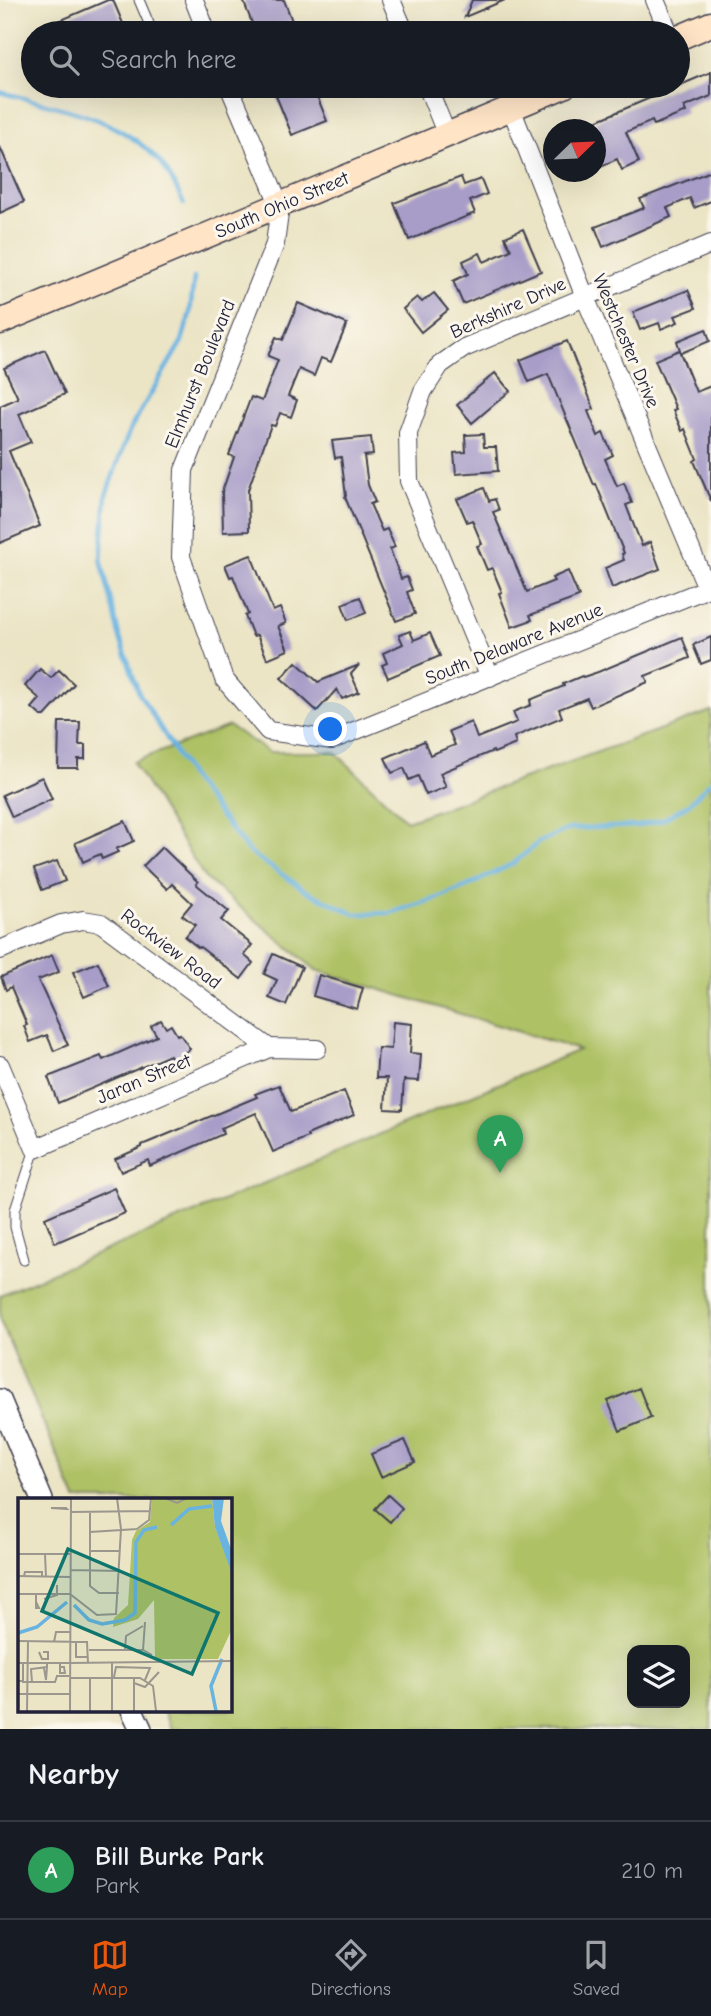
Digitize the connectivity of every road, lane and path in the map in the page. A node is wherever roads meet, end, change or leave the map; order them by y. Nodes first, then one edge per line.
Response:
1 (139, 0) edge
2 (194, 0) edge
3 (391, 0) edge
4 (655, 0) edge
5 (148, 21) edge
6 (203, 21) edge
7 (400, 21) edge
8 (664, 21) edge
9 (711, 24) edge
10 (690, 33) edge
11 (234, 98) edge
12 (432, 98) edge
13 (535, 98) edge
14 (510, 108) junction
15 (447, 135) junction
16 (280, 206) junction
17 (711, 244) edge
18 (585, 297) junction
19 (0, 322) edge
20 (709, 587) edge
21 (490, 677) junction
22 (332, 740) joint
23 (0, 950) edge
24 (269, 1048) junction
25 (317, 1049) dead end
26 (0, 1065) edge
27 (36, 1149) junction
28 (24, 1260) dead end
29 (0, 1400) edge
30 (41, 1498) edge
31 (133, 1712) edge
32 (141, 1729) edge

1 - 5 lane
2 - 6 street
3 - 7 street
4 - 8 street
9 - 10 main road
11 - 16 street
12 - 15 street
13 - 14 main road, South Ohio Street
14 - 15 main road, South Ohio Street
14 - 18 street, Westchester Drive
15 - 16 main road, South Ohio Street
16 - 19 main road, South Ohio Street
16 - 22 street, Elmhurst Boulevard
17 - 18 street, Berkshire Drive
18 - 20 street, Westchester Drive
18 - 21 street, Berkshire Drive
20 - 21 street, South Delaware Avenue
21 - 22 street, South Delaware Avenue
23 - 24 street, Rockview Road
24 - 25 street
24 - 27 street, Jaran Street
26 - 27 street
27 - 28 lane
29 - 30 street
31 - 32 street

